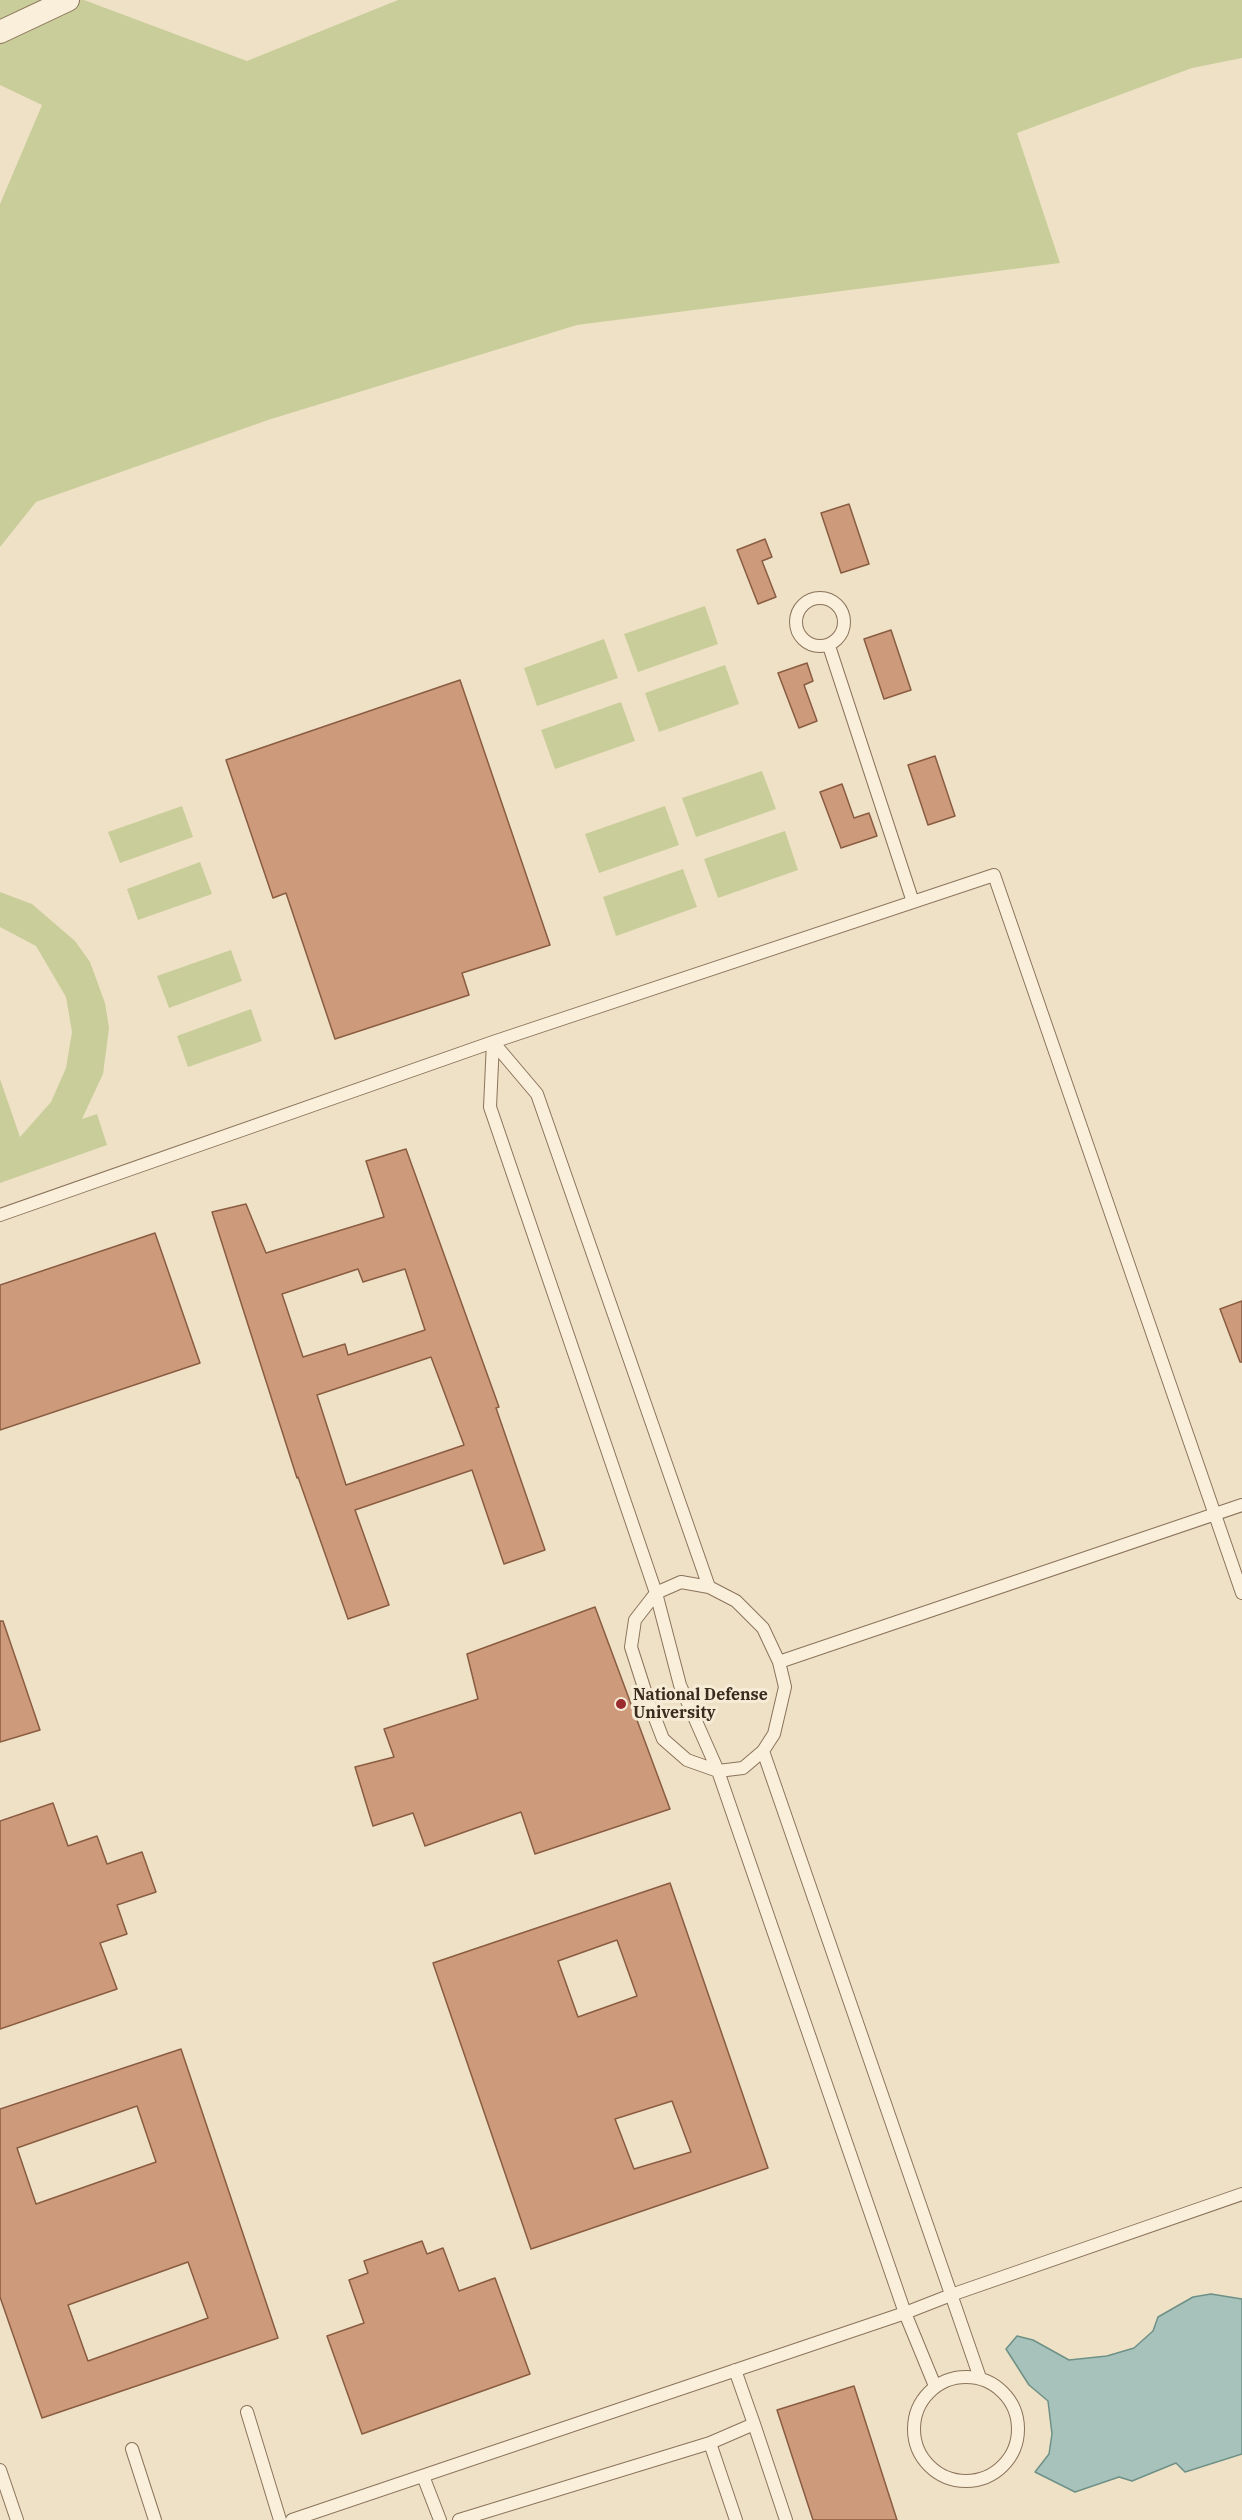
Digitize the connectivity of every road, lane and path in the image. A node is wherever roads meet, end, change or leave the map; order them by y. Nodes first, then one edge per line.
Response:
1 (68, 0) edge
2 (0, 32) edge
3 (829, 645) junction
4 (913, 902) junction
5 (493, 1042) junction
6 (0, 1215) edge
7 (1242, 1505) edge
8 (1215, 1514) junction
9 (709, 1587) junction
10 (656, 1593) junction
11 (1242, 1593) edge
12 (779, 1662) junction
13 (763, 1751) junction
14 (718, 1771) junction
15 (1242, 2194) edge
16 (951, 2295) junction
17 (905, 2313) junction
18 (735, 2370) junction
19 (980, 2378) junction
20 (934, 2386) junction
21 (247, 2412) dead end
22 (754, 2424) junction
23 (710, 2443) junction
24 (132, 2449) dead end
25 (0, 2470) edge
26 (423, 2476) junction
27 (17, 2520) edge
28 (155, 2520) edge
29 (280, 2520) edge
30 (292, 2520) edge
31 (440, 2520) edge
32 (459, 2520) edge
33 (735, 2520) edge
34 (786, 2520) edge

1 - 2 street
3 - 3 lane
3 - 4 lane
4 - 5 lane
4 - 8 lane
5 - 6 lane
5 - 9 lane
5 - 10 lane
7 - 8 lane
8 - 11 lane
8 - 12 lane
9 - 10 lane
9 - 12 lane
10 - 14 lane
10 - 14 lane
12 - 13 lane
13 - 14 lane
13 - 16 lane
14 - 17 lane
15 - 16 lane
16 - 17 lane
16 - 19 lane
17 - 18 lane
17 - 20 lane
18 - 22 lane
18 - 26 lane
19 - 20 lane
19 - 20 lane
21 - 29 lane
22 - 23 lane
22 - 34 lane
23 - 32 lane
23 - 33 lane
24 - 28 lane
25 - 27 lane
26 - 30 lane
26 - 31 lane

